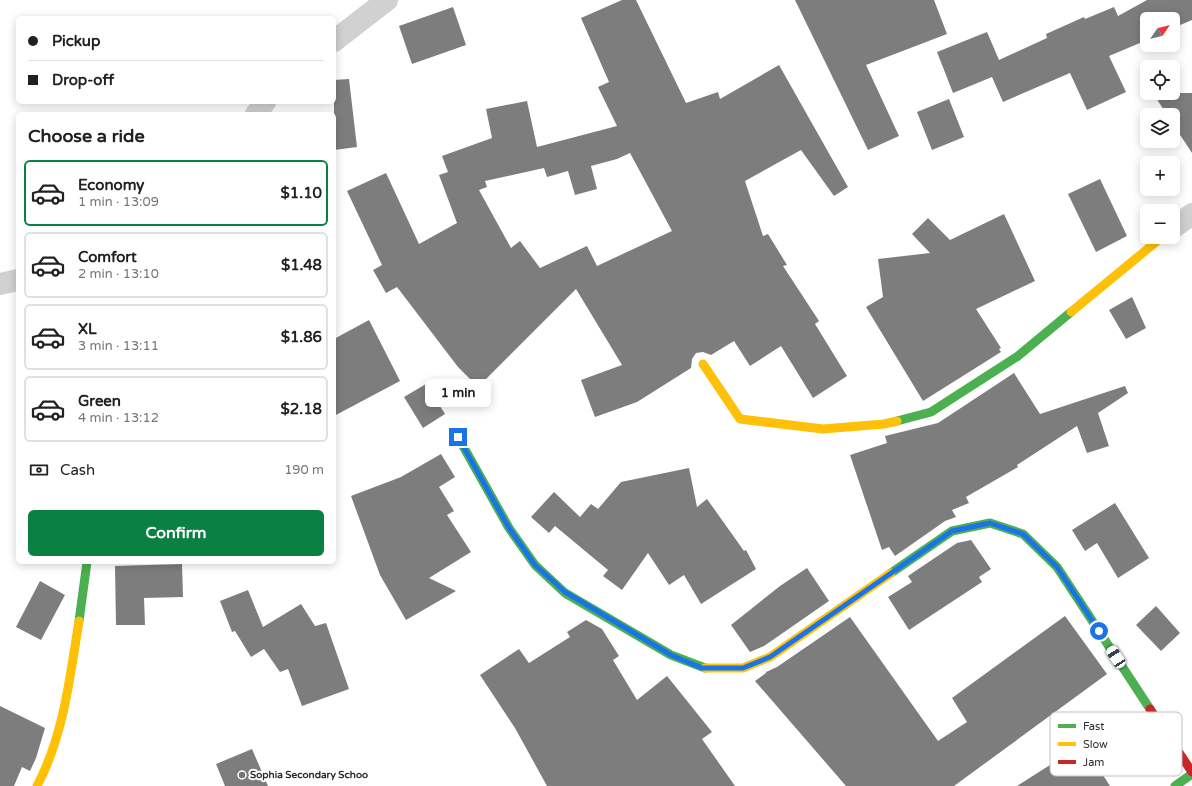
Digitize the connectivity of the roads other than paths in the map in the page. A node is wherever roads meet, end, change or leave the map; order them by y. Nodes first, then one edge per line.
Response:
1 (387, 0) edge
2 (336, 40) edge
3 (1192, 214) edge
4 (1180, 223) edge
5 (1154, 244) edge
6 (16, 280) edge
7 (0, 284) edge
8 (703, 364) dead end
9 (458, 437) dead end
10 (87, 564) edge
11 (1152, 712) edge
12 (1182, 758) edge
13 (1192, 773) edge
14 (37, 786) edge
15 (1175, 786) edge

1 - 2 street
3 - 4 street
5 - 8 main road
6 - 7 street
9 - 11 main road
10 - 14 main road
12 - 13 main road
13 - 15 main road

